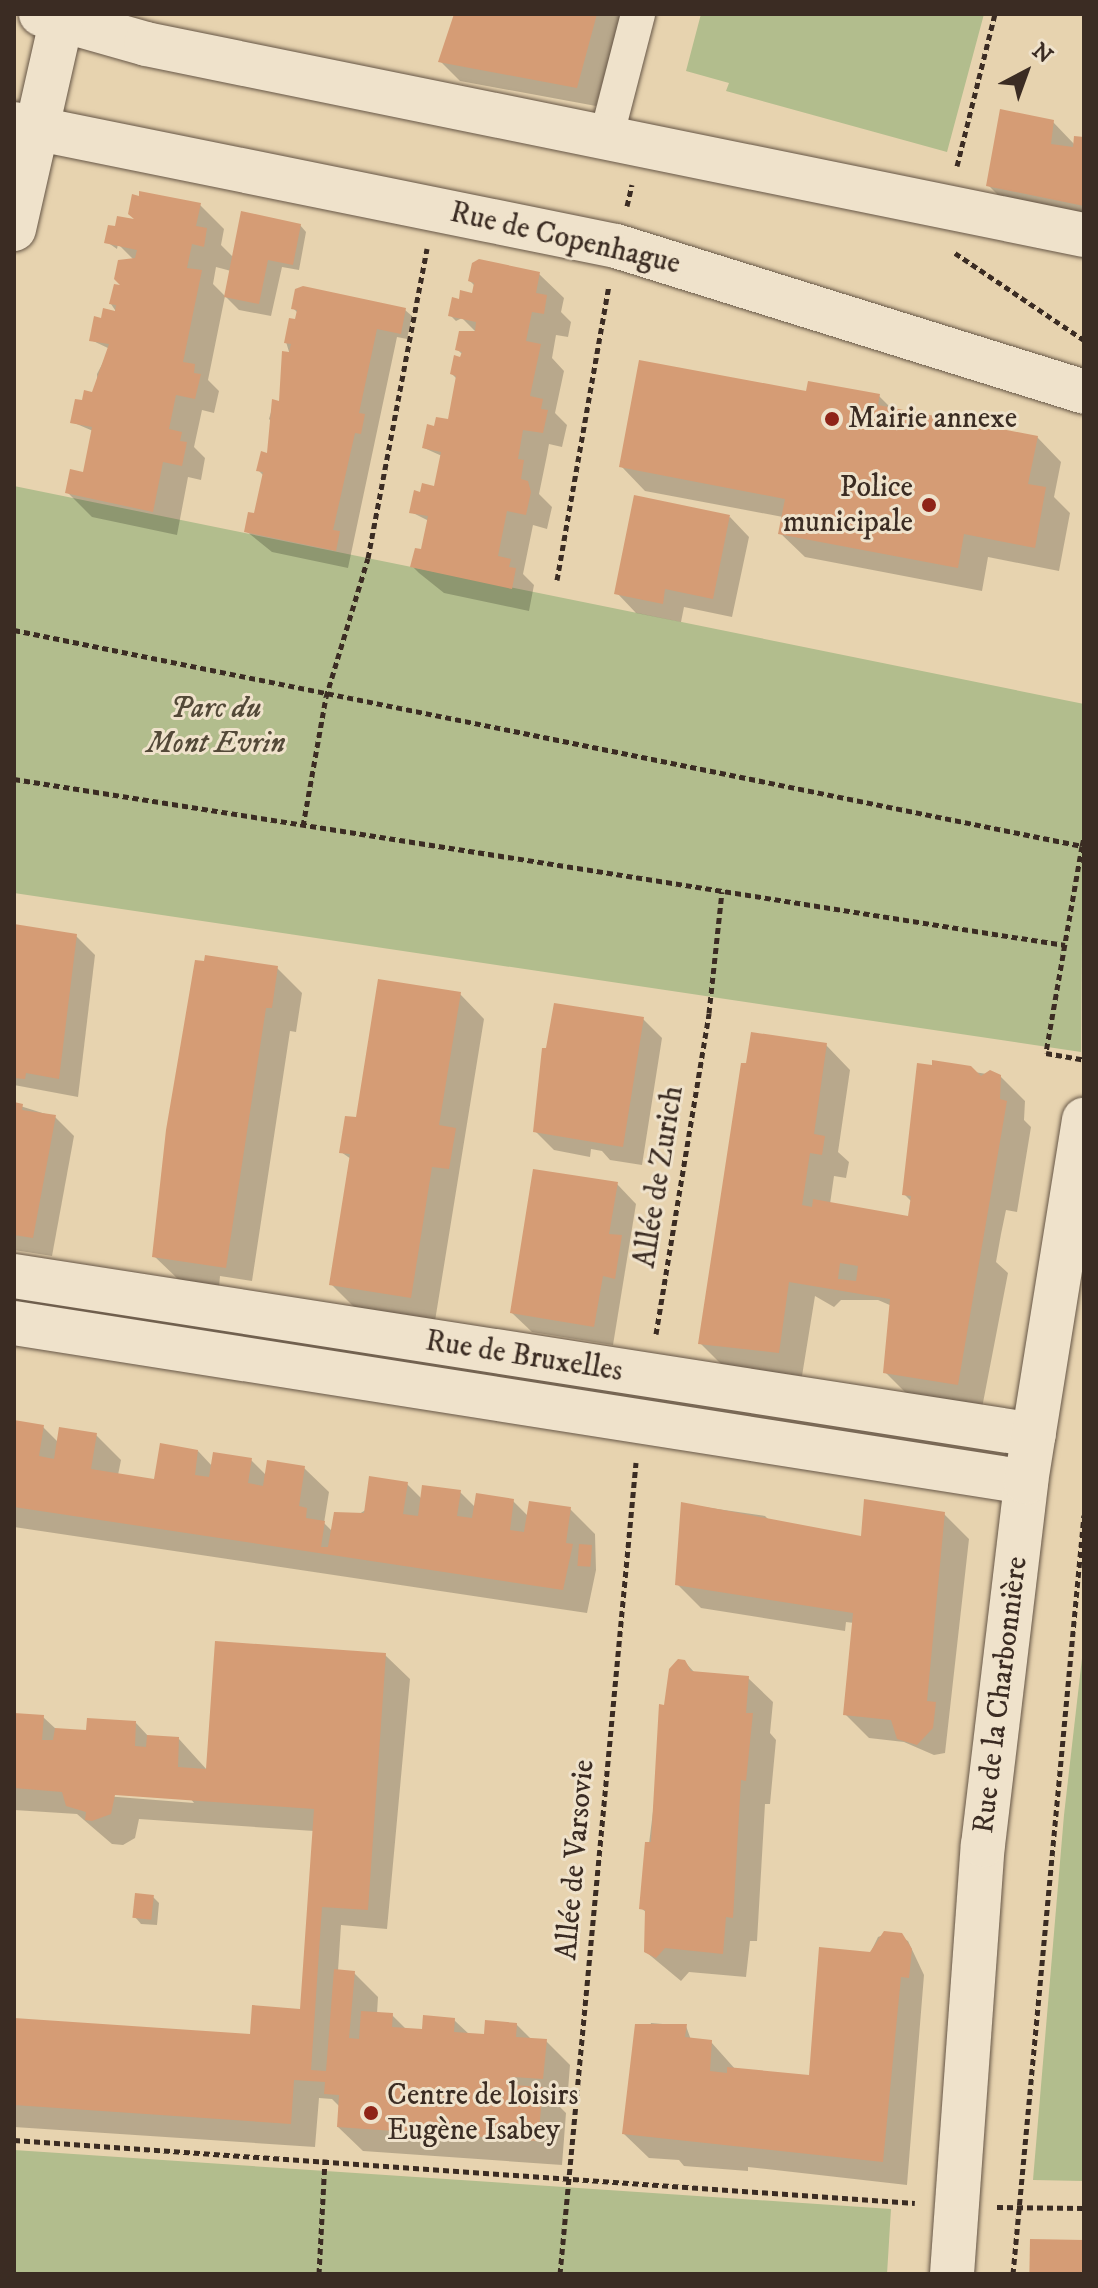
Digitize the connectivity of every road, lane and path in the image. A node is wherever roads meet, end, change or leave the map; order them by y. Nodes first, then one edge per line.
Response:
1 (638, 14) edge
2 (995, 14) edge
3 (55, 16) edge
4 (25, 126) edge
5 (623, 141) junction
6 (947, 206) junction
7 (14, 229) edge
8 (1084, 235) edge
9 (443, 247) dead end
10 (605, 262) junction
11 (1084, 340) edge
12 (1084, 392) edge
13 (557, 580) dead end
14 (14, 630) edge
15 (326, 697) junction
16 (14, 779) edge
17 (303, 826) junction
18 (1084, 837) edge
19 (1082, 846) edge
20 (722, 892) junction
21 (1065, 945) junction
22 (1084, 1060) edge
23 (1084, 1120) edge
24 (14, 1276) edge
25 (14, 1323) edge
26 (654, 1348) dead end
27 (1034, 1435) junction
28 (637, 1450) dead end
29 (1026, 1482) junction
30 (1084, 1515) edge
31 (14, 2140) edge
32 (325, 2159) junction
33 (567, 2177) junction
34 (956, 2206) junction
35 (1018, 2208) junction
36 (1084, 2208) edge
37 (319, 2274) edge
38 (560, 2274) edge
39 (952, 2274) edge
40 (1013, 2274) edge

1 - 5 street
2 - 6 path
3 - 4 street
3 - 5 street
4 - 7 street
4 - 10 street, Rue de Copenhague
5 - 6 street
5 - 10 path
6 - 8 street
6 - 11 path
9 - 15 path
10 - 12 street, Rue de Copenhague
10 - 13 path
14 - 15 path
15 - 17 path
15 - 19 path
16 - 17 path
17 - 20 path
18 - 19 path
19 - 21 path
20 - 21 path
20 - 26 path, Allée de Zurich
21 - 22 path
23 - 27 street, Rue de la Charbonnière
24 - 27 street, Rue de Bruxelles
25 - 29 street, Rue de Bruxelles
27 - 29 street, Rue de la Charbonnière
28 - 33 path, Allée de Varsovie
29 - 34 street, Rue de la Charbonnière
30 - 35 path
31 - 32 path
32 - 33 path
32 - 37 path
33 - 34 path
33 - 38 path, Allée de Varsovie
34 - 35 path
34 - 39 street, Rue de la Charbonnière
35 - 36 path
35 - 40 path

